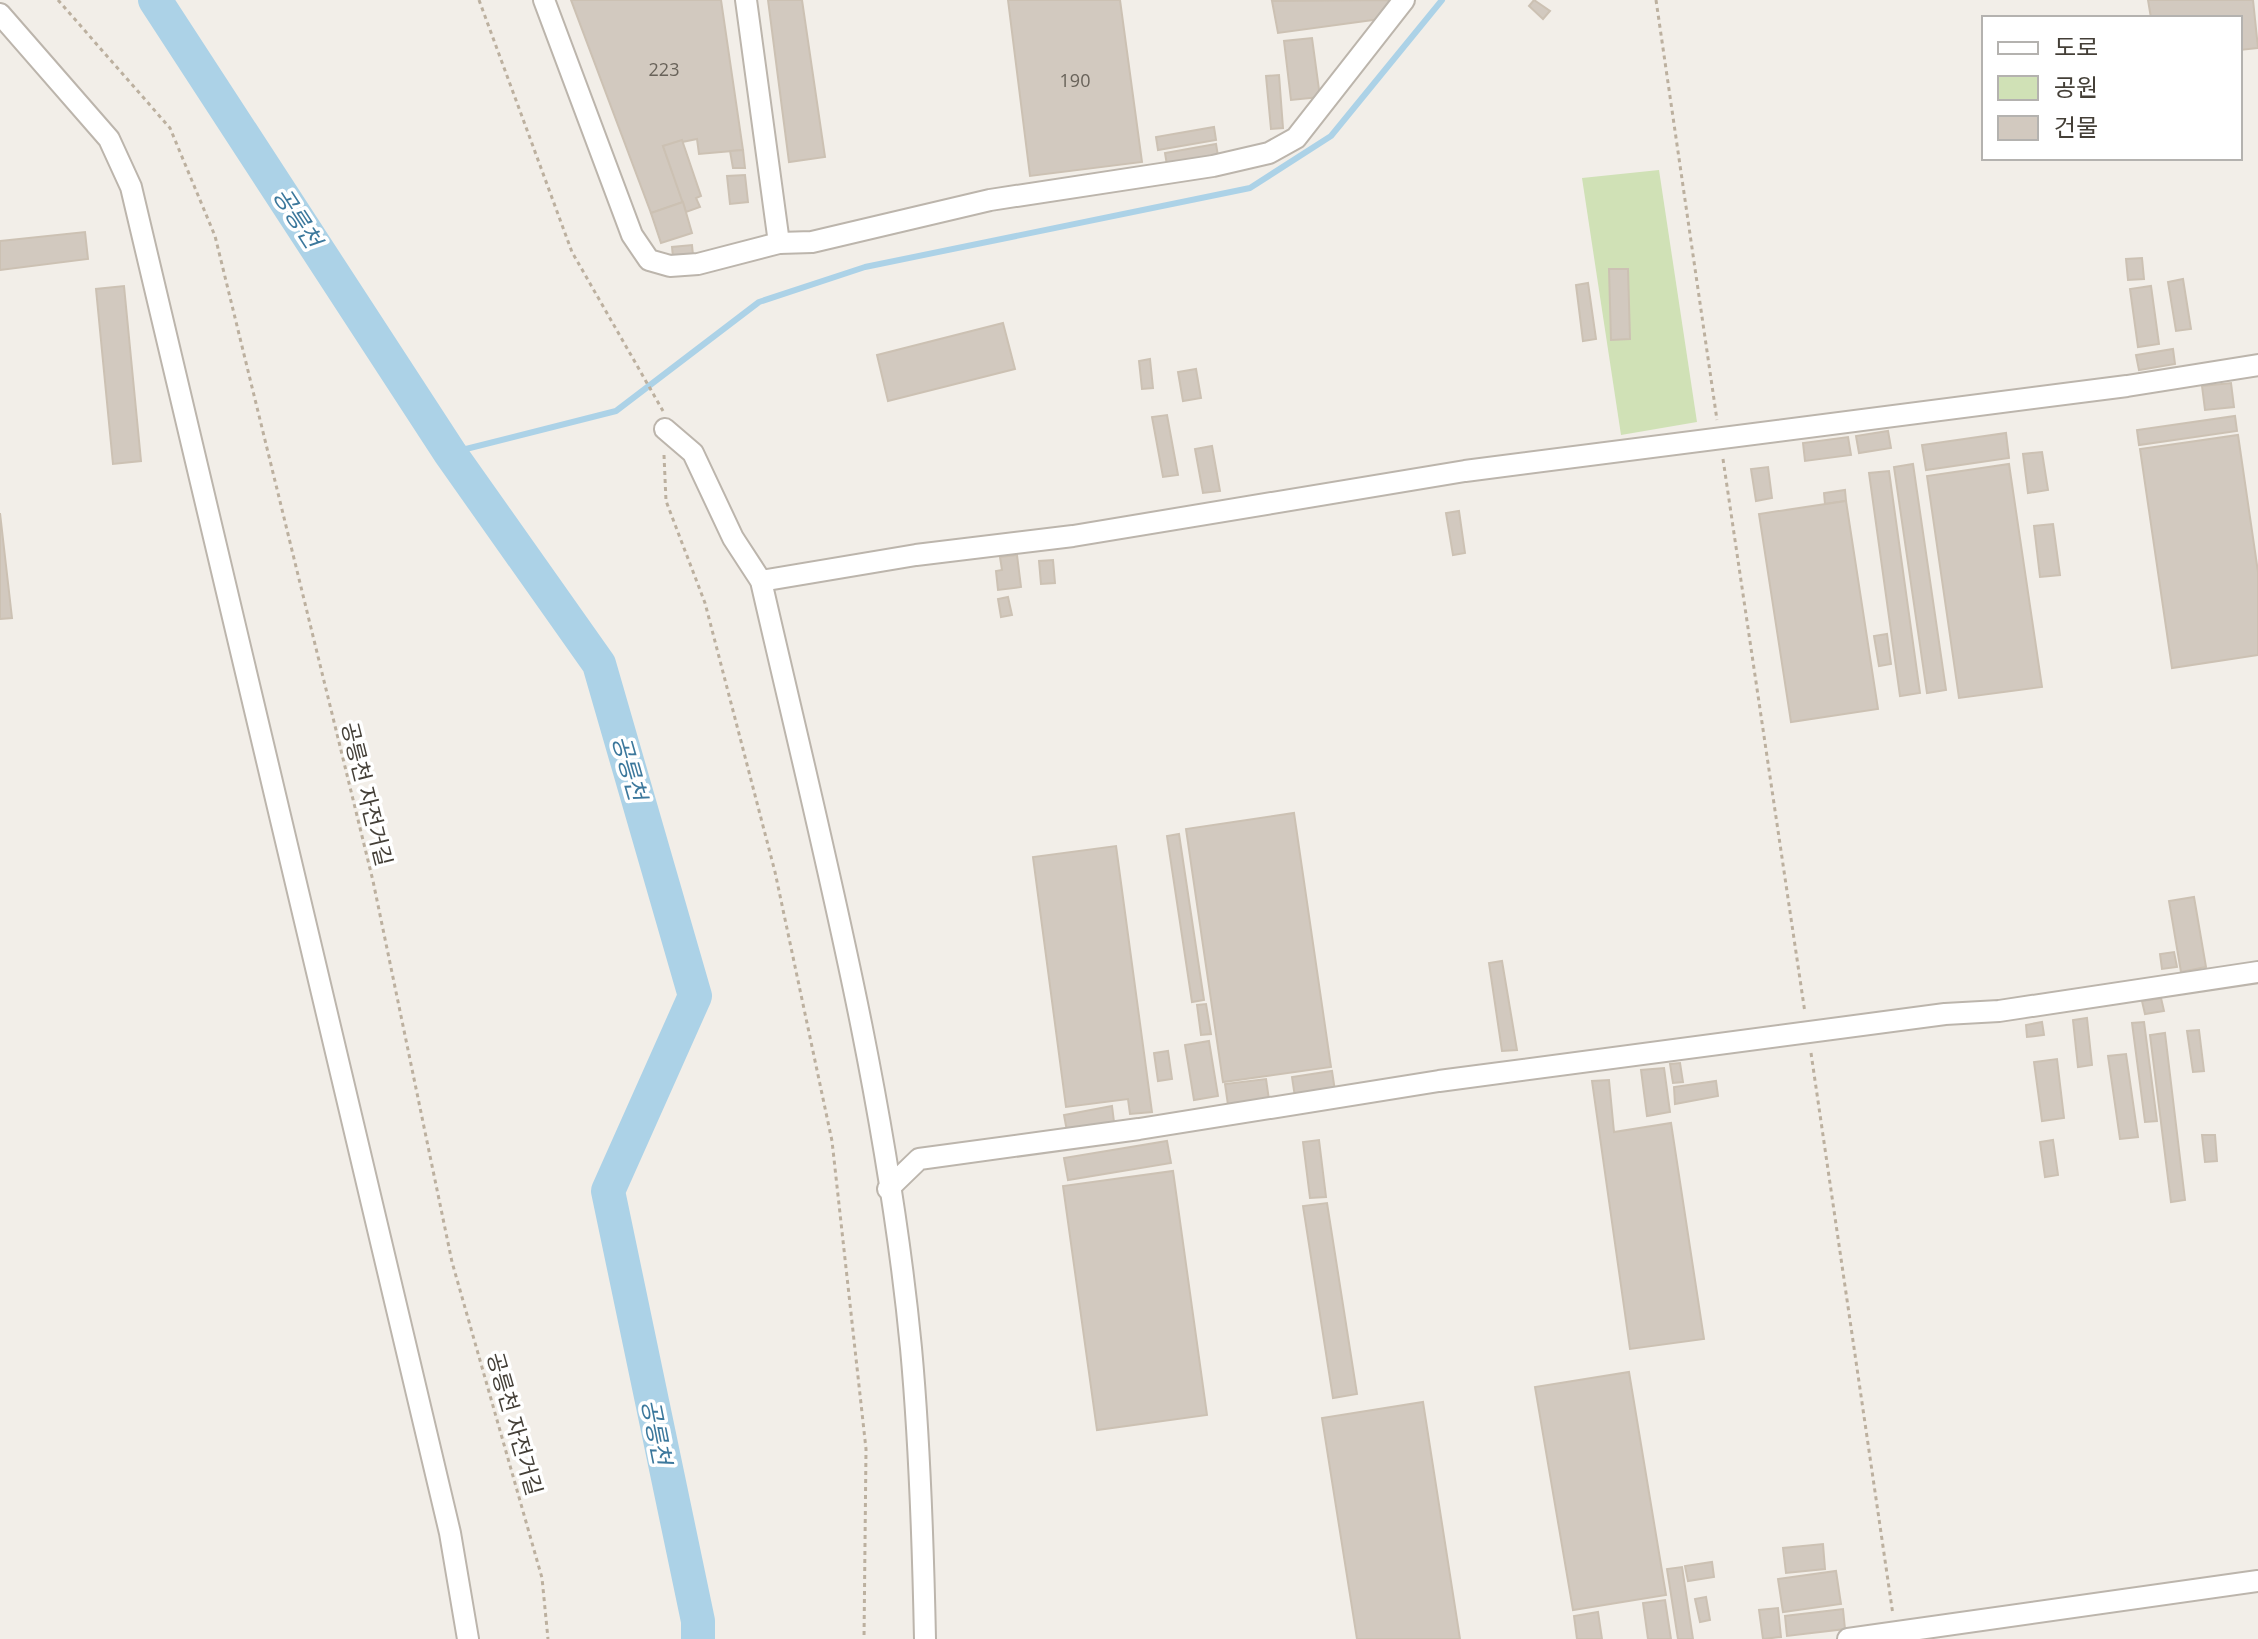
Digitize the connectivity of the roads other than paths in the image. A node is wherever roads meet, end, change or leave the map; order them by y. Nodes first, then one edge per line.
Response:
1 (544, 0) edge
2 (746, 0) edge
3 (1404, 0) edge
4 (0, 14) edge
5 (779, 243) junction
6 (2258, 365) edge
7 (665, 429) road end
8 (761, 581) junction
9 (2258, 972) edge
10 (888, 1189) junction
11 (2258, 1581) edge
12 (468, 1639) edge
13 (925, 1639) edge
14 (1848, 1639) edge

1 - 5 street
2 - 5 street
3 - 5 street
4 - 12 street
6 - 8 street
7 - 8 street
8 - 10 street
9 - 10 street
10 - 13 street
11 - 14 street

